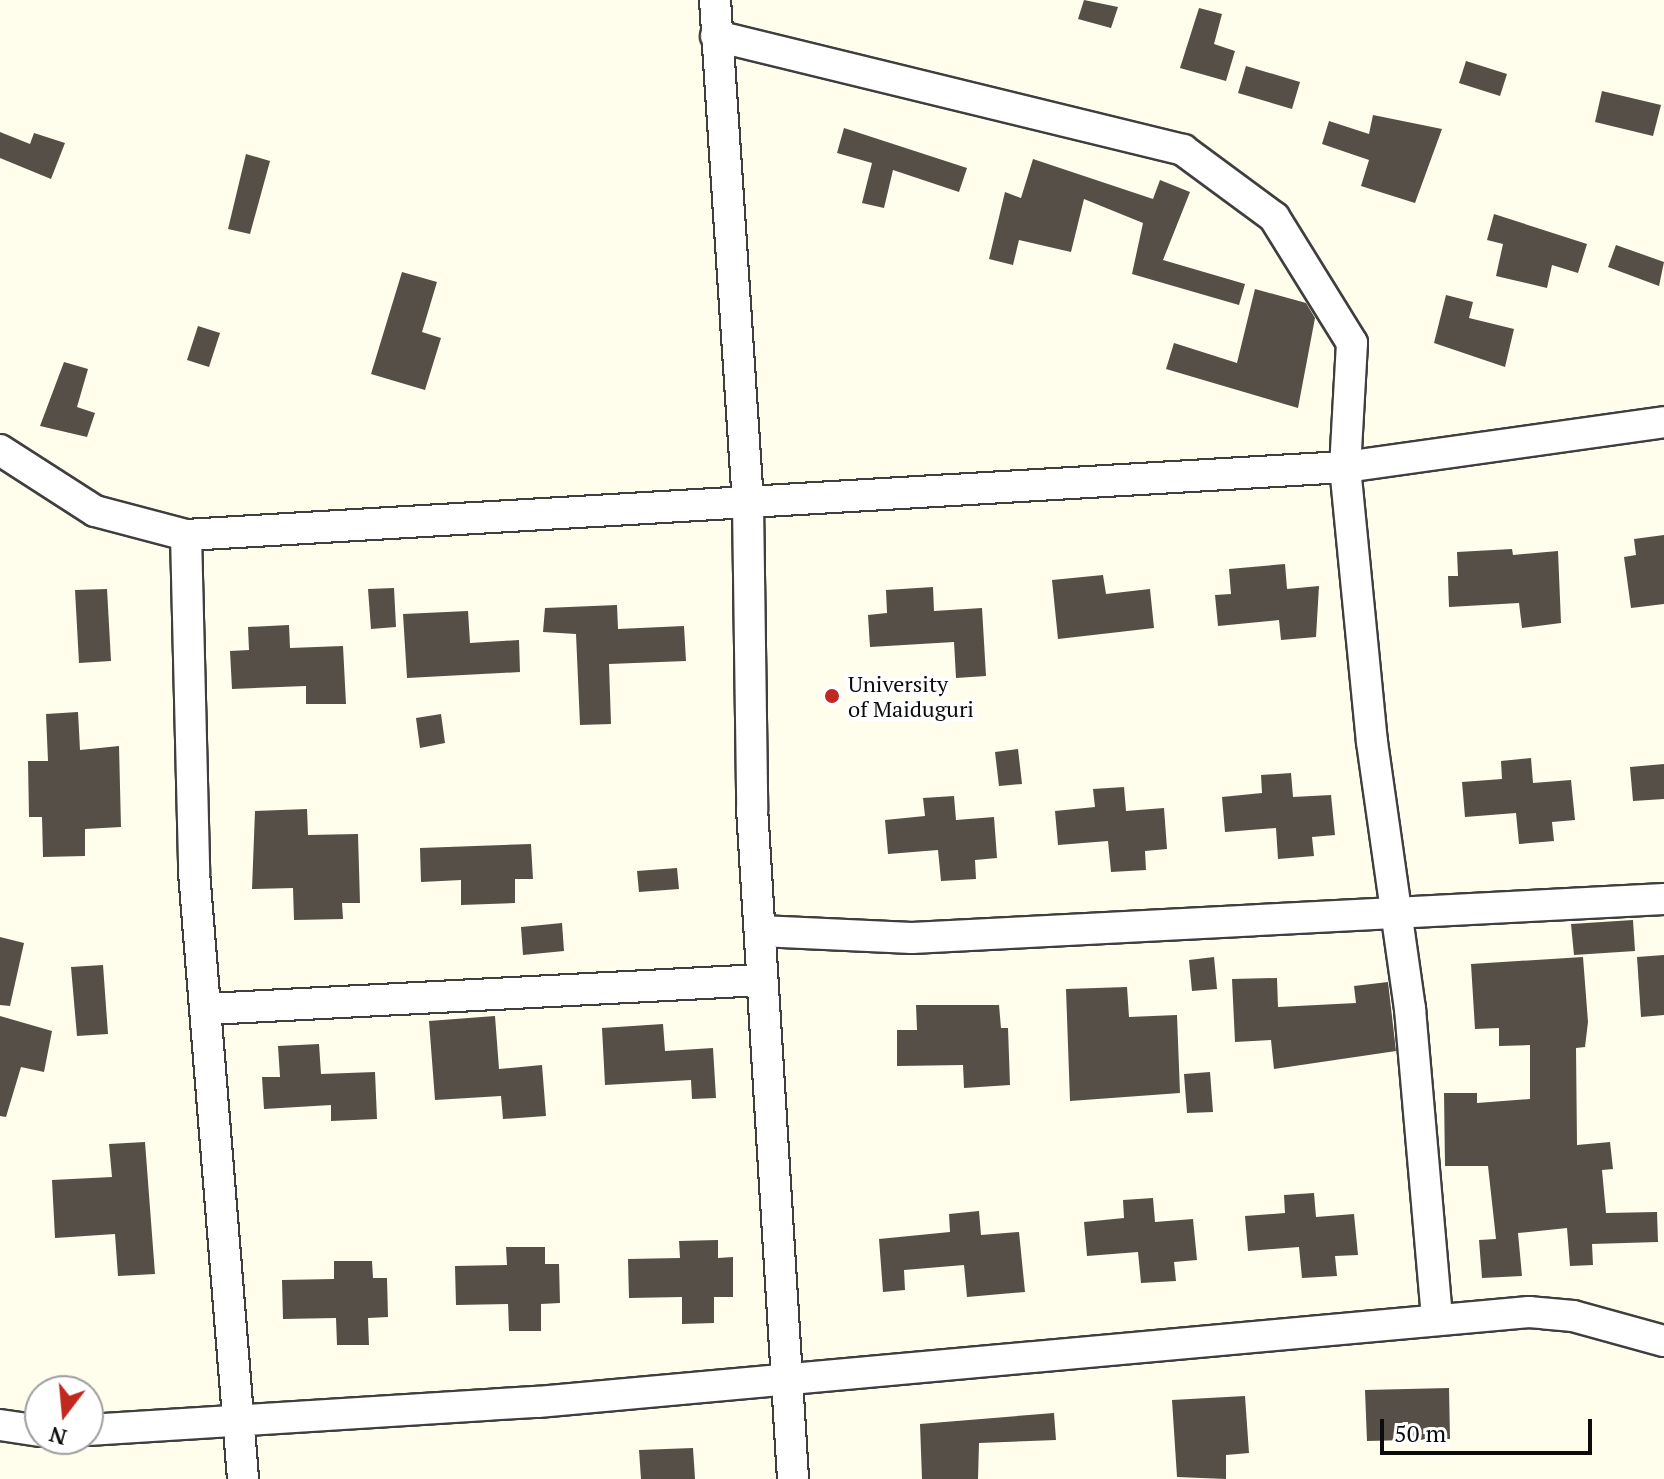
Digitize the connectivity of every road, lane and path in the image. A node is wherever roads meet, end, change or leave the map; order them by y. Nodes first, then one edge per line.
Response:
1 (715, 0) edge
2 (716, 36) junction
3 (1664, 422) edge
4 (0, 450) edge
5 (1345, 467) junction
6 (748, 503) junction
7 (186, 535) junction
8 (1664, 899) edge
9 (1398, 908) junction
10 (760, 931) junction
11 (762, 980) junction
12 (208, 1009) junction
13 (1437, 1318) junction
14 (1664, 1341) edge
15 (790, 1380) junction
16 (239, 1421) junction
17 (0, 1425) edge
18 (24, 1429) edge
19 (104, 1429) edge
20 (243, 1479) edge
21 (793, 1479) edge

1 - 2 street
2 - 5 street
2 - 6 street
3 - 5 street
4 - 7 street
5 - 6 street
5 - 9 street
6 - 7 street
6 - 10 street
7 - 12 street
8 - 9 street
9 - 10 street
9 - 13 street
10 - 11 street
11 - 12 street
11 - 15 street
12 - 16 street
13 - 14 street
13 - 15 street
15 - 16 street
15 - 21 street
16 - 19 street
16 - 20 street
17 - 18 street

